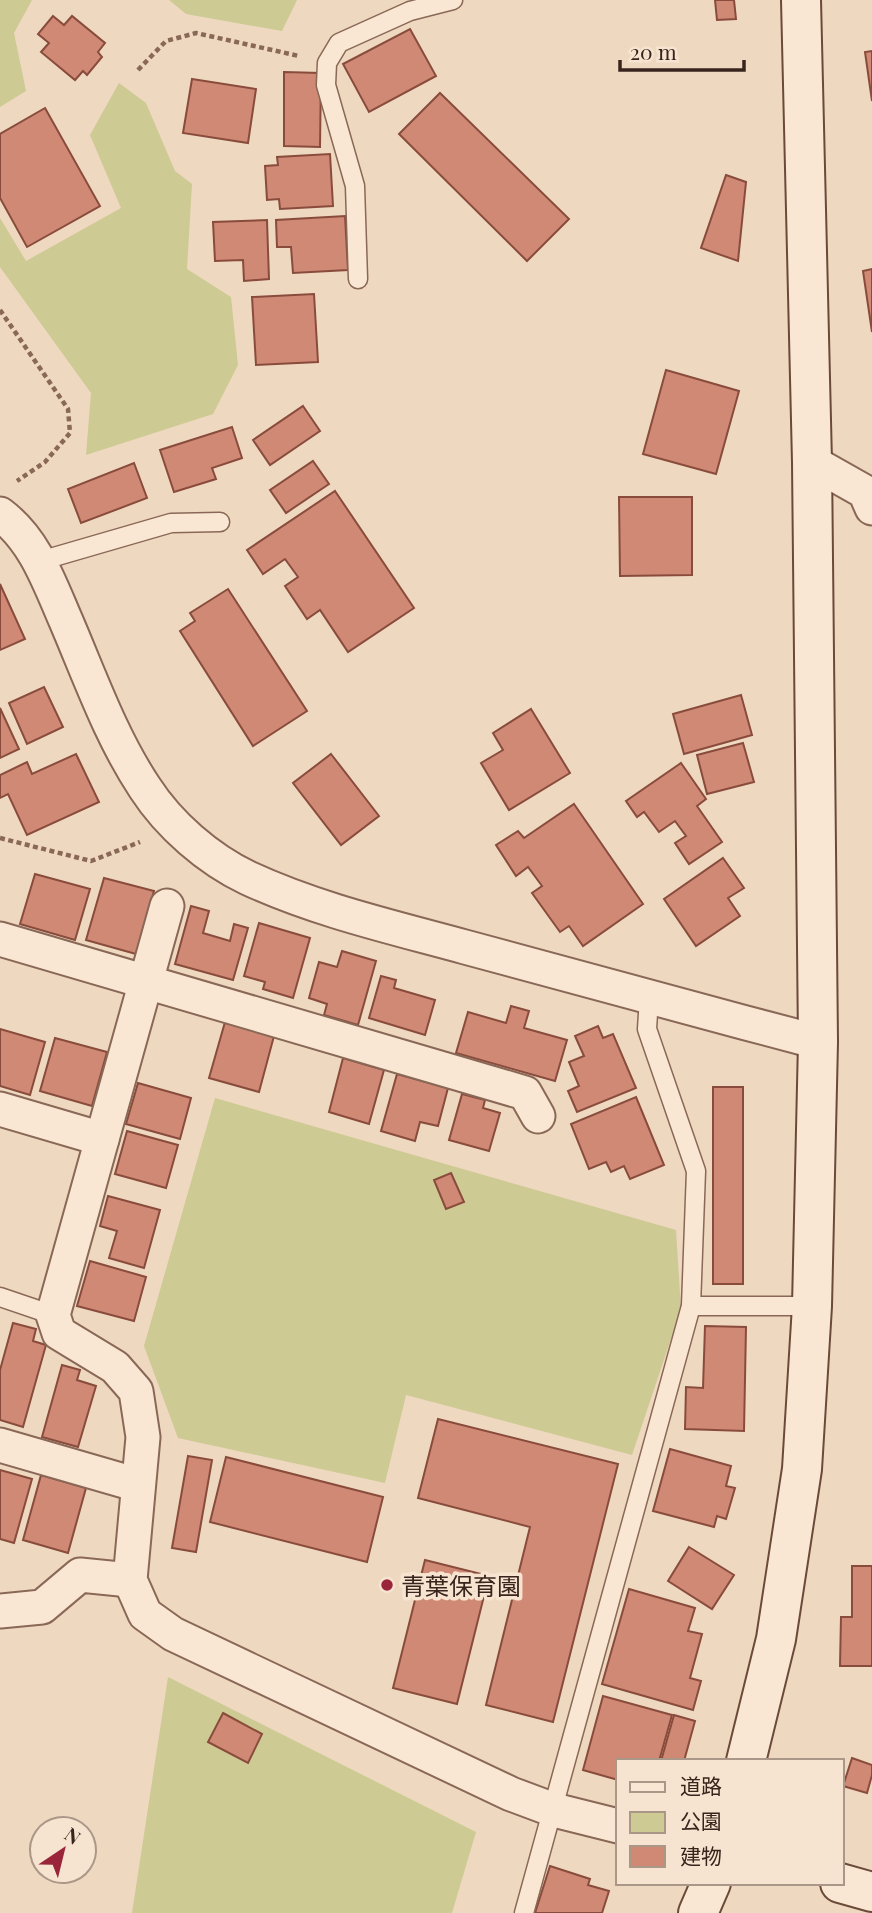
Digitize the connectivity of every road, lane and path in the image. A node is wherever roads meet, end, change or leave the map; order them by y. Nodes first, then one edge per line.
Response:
1 (453, 0) edge
2 (801, 0) edge
3 (327, 63) junction
4 (138, 70) dead end
5 (358, 279) dead end
6 (0, 310) edge
7 (812, 461) junction
8 (6, 499) edge
9 (872, 508) edge
10 (220, 522) dead end
11 (40, 561) junction
12 (177, 827) junction
13 (0, 838) edge
14 (167, 906) dead end
15 (0, 939) edge
16 (146, 983) junction
17 (649, 998) junction
18 (818, 1042) junction
19 (0, 1109) edge
20 (538, 1116) dead end
21 (102, 1139) junction
22 (0, 1297) edge
23 (691, 1306) junction
24 (812, 1306) junction
25 (53, 1315) junction
26 (0, 1445) edge
27 (138, 1485) junction
28 (130, 1580) junction
29 (0, 1611) edge
30 (746, 1759) edge
31 (554, 1810) junction
32 (616, 1826) edge
33 (844, 1884) edge
34 (710, 1885) edge
35 (872, 1892) edge
36 (524, 1913) edge
37 (698, 1913) edge

1 - 3 lane
2 - 7 street
3 - 4 path
3 - 5 lane
6 - 8 path
7 - 9 street
7 - 18 street
8 - 11 street
10 - 11 lane
11 - 12 street
12 - 13 path
12 - 17 street
14 - 16 street
15 - 16 street
16 - 20 street
16 - 21 street
17 - 18 street
17 - 23 lane
18 - 24 street
19 - 21 street
21 - 25 street
22 - 25 lane
23 - 24 lane
23 - 31 lane
24 - 30 street
25 - 27 street
26 - 27 street
27 - 28 street
28 - 29 street
28 - 31 street
31 - 32 street
31 - 36 lane
33 - 35 street
34 - 37 street

